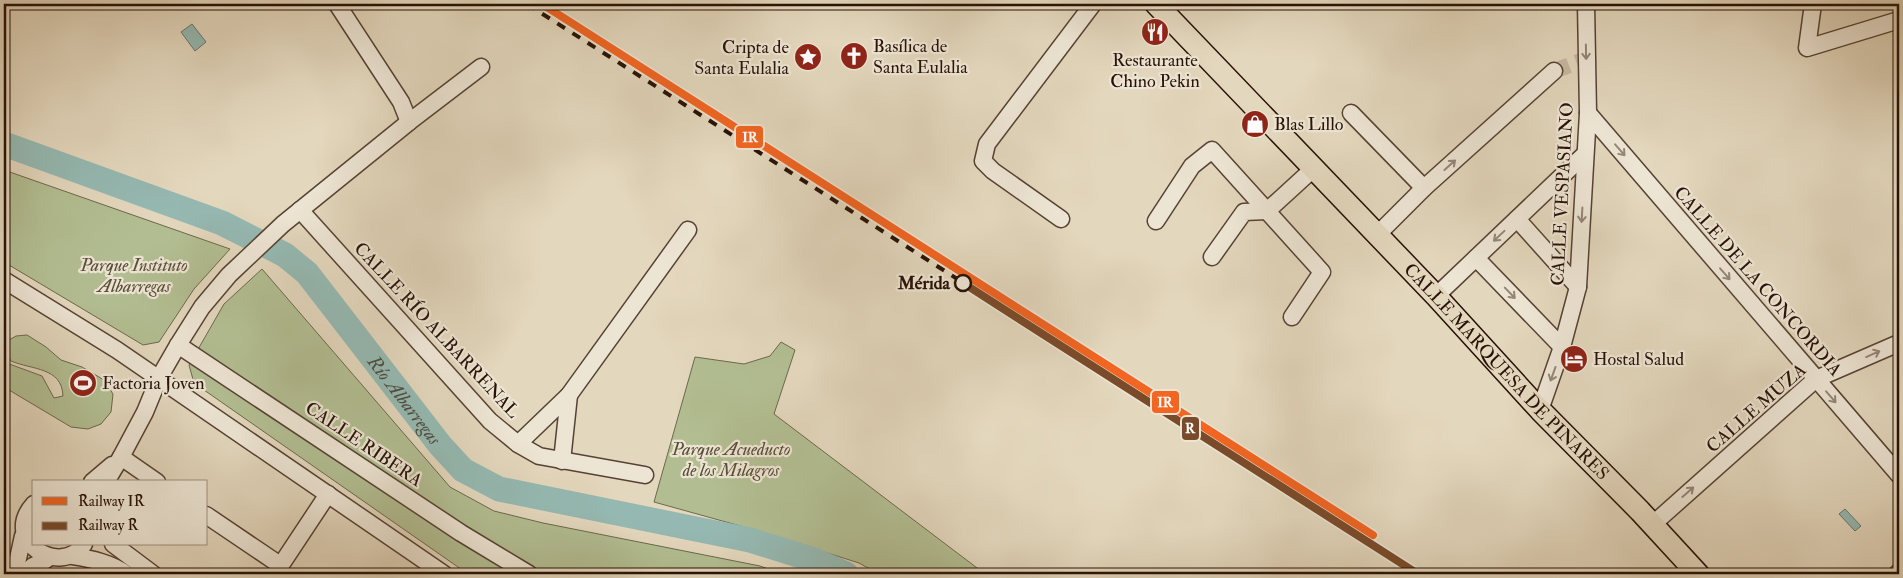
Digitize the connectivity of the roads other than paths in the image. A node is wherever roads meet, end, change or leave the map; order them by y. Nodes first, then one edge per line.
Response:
1 (337, 4) edge
2 (1093, 4) edge
3 (1156, 4) edge
4 (1586, 4) edge
5 (1813, 4) edge
6 (1899, 20) edge
7 (481, 67) dead end
8 (1554, 72) tunnel mouth
9 (1351, 113) dead end
10 (1588, 113) junction
11 (409, 122) junction
12 (1585, 154) junction
13 (1313, 168) junction
14 (1424, 188) junction
15 (300, 210) junction
16 (1268, 211) junction
17 (1061, 219) dead end
18 (1517, 219) junction
19 (1156, 221) dead end
20 (688, 230) dead end
21 (1377, 235) junction
22 (1212, 257) dead end
23 (1476, 258) junction
24 (4, 280) edge
25 (1578, 287) junction
26 (1436, 296) junction
27 (1292, 317) dead end
28 (1899, 343) edge
29 (178, 345) junction
30 (1562, 347) junction
31 (159, 378) junction
32 (1816, 379) junction
33 (569, 395) junction
34 (1540, 410) junction
35 (518, 444) junction
36 (121, 458) junction
37 (562, 461) junction
38 (645, 475) dead end
39 (1899, 475) edge
40 (94, 480) edge
41 (107, 480) edge
42 (155, 480) edge
43 (328, 494) junction
44 (32, 506) edge
45 (208, 517) edge
46 (1652, 525) junction
47 (24, 536) junction
48 (116, 546) edge
49 (78, 550) edge
50 (46, 560) junction
51 (422, 568) edge
52 (278, 570) edge
53 (8, 574) edge
54 (24, 574) edge
55 (126, 574) edge
56 (153, 574) edge
57 (444, 574) edge
58 (529, 574) edge
59 (1698, 574) edge

1 - 11 street
2 - 17 street
3 - 13 main road, CALLE MARQUESA DE PINARES
4 -> 10 street, CALLE VESPASIANO
5 - 6 street
7 - 11 street
14 -> 8 street
9 - 14 street
10 - 12 street, CALLE VESPASIANO
10 -> 32 street, CALLE DE LA CONCORDIA
11 - 15 street
12 - 18 street
12 -> 25 street, CALLE VESPASIANO
13 - 16 street
13 - 21 main road, CALLE MARQUESA DE PINARES
14 - 21 street
15 - 29 street
15 - 35 street, CALLE RÍO ALBARRENAL
16 - 19 street
16 - 22 street
16 - 27 street
18 -> 23 street
18 - 25 street
20 - 33 street
21 - 26 main road, CALLE MARQUESA DE PINARES
23 - 26 street
23 -> 30 street
24 - 31 street
25 - 30 street, CALLE VESPASIANO
26 - 34 main road, CALLE MARQUESA DE PINARES
32 -> 28 street, CALLE MUZA
29 - 31 street
29 - 58 street, CALLE RIBERA
30 -> 34 street, CALLE VESPASIANO
31 - 36 street
31 - 43 street
32 -> 39 street, CALLE DE LA CONCORDIA
46 -> 32 street, CALLE MUZA
33 - 35 street
33 - 37 street
34 - 46 main road, CALLE MARQUESA DE PINARES
35 - 37 street, CALLE RÍO ALBARRENAL
36 - 40 street
36 - 41 street
36 - 42 street
37 - 38 street, CALLE RÍO ALBARRENAL
43 - 51 street
43 - 52 street
44 - 47 street
45 - 52 street
46 - 59 main road, CALLE MARQUESA DE PINARES
47 - 50 street
47 - 53 street
48 - 56 street
49 - 50 street
49 - 55 street
50 - 54 street
51 - 57 street

